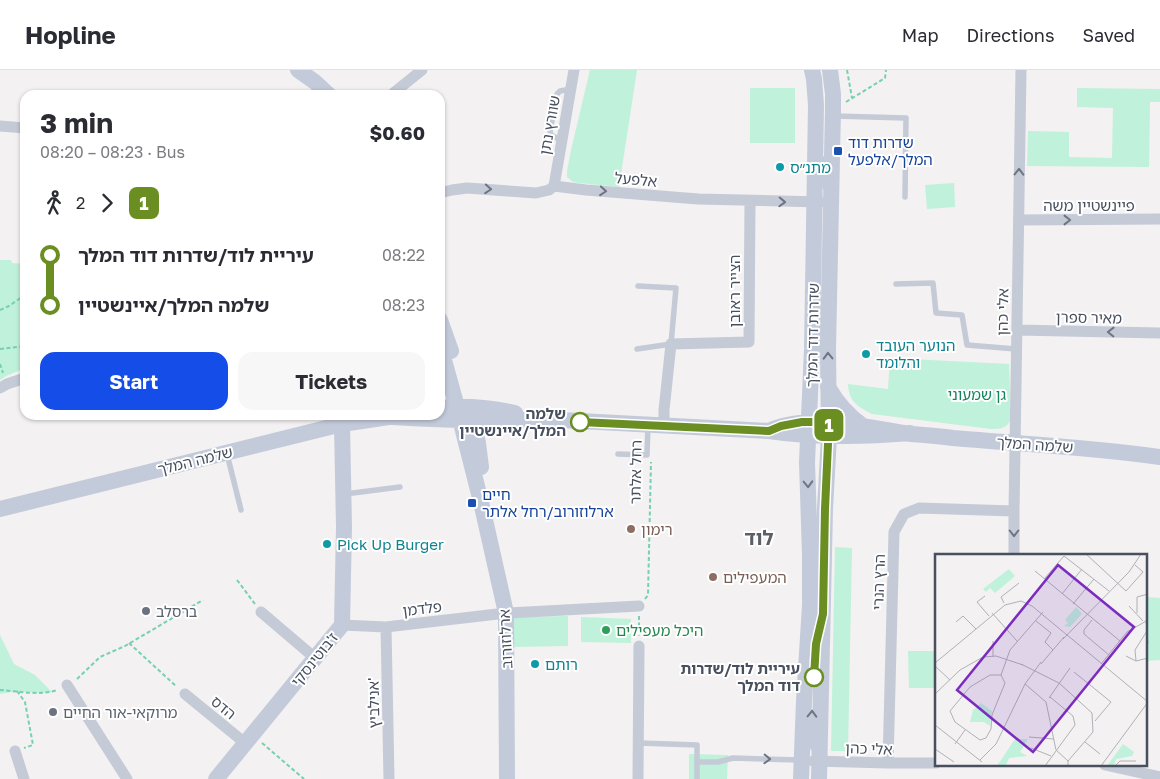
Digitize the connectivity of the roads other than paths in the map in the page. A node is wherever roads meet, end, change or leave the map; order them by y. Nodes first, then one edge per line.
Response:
1 (298, 70) edge
2 (313, 70) edge
3 (422, 70) edge
4 (574, 70) edge
5 (812, 70) edge
6 (825, 70) edge
7 (830, 70) edge
8 (1021, 70) edge
9 (825, 88) dead end
10 (324, 90) edge
11 (335, 90) edge
12 (397, 90) edge
13 (833, 113) junction
14 (0, 126) edge
15 (20, 128) edge
16 (824, 152) dead end
17 (554, 186) junction
18 (445, 192) edge
19 (831, 197) junction
20 (905, 197) dead end
21 (750, 201) junction
22 (818, 209) junction
23 (1160, 219) edge
24 (1018, 220) junction
25 (896, 284) dead end
26 (638, 286) dead end
27 (820, 294) dead end
28 (1017, 330) junction
29 (1160, 333) edge
30 (445, 334) edge
31 (672, 344) junction
32 (637, 349) dead end
33 (812, 349) junction
34 (1016, 349) junction
35 (445, 362) edge
36 (20, 380) edge
37 (828, 387) junction
38 (0, 388) edge
39 (445, 409) edge
40 (465, 414) junction
41 (445, 415) edge
42 (370, 420) edge
43 (342, 424) junction
44 (656, 426) junction
45 (863, 426) junction
46 (809, 429) junction
47 (829, 429) junction
48 (910, 434) junction
49 (1016, 444) junction
50 (226, 452) junction
51 (618, 454) dead end
52 (1160, 457) edge
53 (400, 487) dead end
54 (344, 494) junction
55 (0, 509) edge
56 (241, 510) dead end
57 (1014, 511) junction
58 (1014, 554) edge
59 (638, 606) road end
60 (261, 612) road end
61 (506, 613) junction
62 (823, 614) junction
63 (342, 625) junction
64 (386, 627) junction
65 (639, 646) road end
66 (815, 651) dead end
67 (315, 658) junction
68 (67, 685) road end
69 (185, 694) road end
70 (813, 707) dead end
71 (249, 739) junction
72 (639, 744) junction
73 (15, 751) road end
74 (697, 762) junction
75 (888, 763) junction
76 (935, 763) edge
77 (1109, 766) edge
78 (810, 770) edge
79 (1160, 777) edge
80 (24, 779) edge
81 (127, 779) edge
82 (216, 779) edge
83 (389, 779) edge
84 (507, 779) edge
85 (638, 779) edge
86 (697, 779) edge

1 - 10 street
2 - 11 street
3 - 12 street
4 - 17 street, שוורץ נתן
5 - 22 street, שדרות דוד המלך
6 - 9 lane
7 - 13 street, שדרות דוד המלך
24 -> 8 street, אלי כהן
13 - 19 street, שדרות דוד המלך
13 - 20 lane
14 - 15 street
16 - 19 lane
18 -> 17 street, אלפעל
17 -> 21 street, אלפעל
19 - 22 street, אלפעל
37 -> 19 street, שדרות דוד המלך
21 -> 22 street, אלפעל
21 - 31 street, הצייר ראובן
22 - 33 street, שדרות דוד המלך
24 -> 23 street, פיינשטיין משה
24 - 28 street, אלי כהן
25 - 34 lane
26 - 31 lane
27 - 33 lane
29 -> 28 street, מאיר ספרן
28 - 34 street, אלי כהן
30 - 40 street
31 - 32 lane
31 - 44 street
33 - 46 street, שדרות דוד המלך
34 - 49 street, אלי כהן
35 - 40 street
36 - 38 street
37 - 45 street
37 - 47 street, שדרות דוד המלך
39 - 40 street, שלמה המלך
40 - 41 street, שלמה המלך
40 - 44 street, שלמה המלך
40 - 61 street, ארלוזורוב
42 - 43 street, שלמה המלך
43 - 50 street, שלמה המלך
43 - 54 street, ז'בוטינסקי
44 - 46 street, שלמה המלך
44 - 51 lane
45 - 47 street, שלמה המלך
45 - 48 street, שלמה המלך
46 - 47 street, שלמה המלך
46 -> 78 street, שדרות דוד המלך
47 - 48 street, שלמה המלך
47 - 62 street, שדרות דוד המלך
48 - 49 street, שלמה המלך
49 - 52 street, שלמה המלך
49 - 57 street, אלי כהן
50 - 55 street, שלמה המלך
50 - 56 lane
53 - 54 lane
54 - 63 street, ז'בוטינסקי
57 -> 58 street, אלי כהן
57 - 75 street, הרץ הנרי
59 - 61 street
60 - 67 street
61 - 64 street, פלדמן
61 - 84 street, ארלוזורוב
62 - 66 lane
62 - 78 street, שדרות דוד המלך
63 - 64 street, פלדמן
63 - 67 street, ז'בוטינסקי
64 - 83 street, אנילביץ'
65 - 72 street
67 - 71 street, ז'בוטינסקי
68 - 81 street
69 - 71 street, הדס
78 -> 70 lane
71 - 82 street, ז'בוטינסקי
72 - 74 lane
72 - 85 street
73 - 80 street
74 -> 78 lane
74 - 86 lane
75 - 76 street, אלי כהן
75 - 78 street, אלי כהן
77 - 79 street

